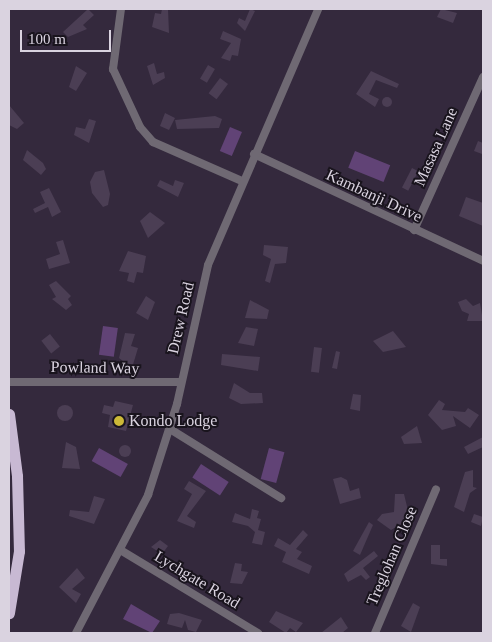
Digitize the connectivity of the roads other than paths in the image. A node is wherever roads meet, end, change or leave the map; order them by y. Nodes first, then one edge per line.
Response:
1 (121, 9) edge
2 (318, 9) edge
3 (483, 76) edge
4 (254, 154) junction
5 (242, 181) junction
6 (414, 230) junction
7 (483, 261) edge
8 (9, 382) edge
9 (181, 382) junction
10 (9, 414) edge
11 (170, 429) junction
12 (436, 489) dead end
13 (281, 498) dead end
14 (122, 551) junction
15 (9, 613) edge
16 (76, 633) edge
17 (258, 633) edge
18 (375, 633) edge

1 - 5 street
2 - 4 street, Drew Road
3 - 6 street, Masasa Lane
4 - 5 street, Drew Road
4 - 6 street, Kambanji Drive
5 - 9 street, Drew Road
6 - 7 street, Kambanji Drive
8 - 9 street, Powland Way
9 - 11 street, Drew Road
10 - 15 highway
11 - 13 street
11 - 14 street, Drew Road
12 - 18 street, Treglohan Close
14 - 16 street, Drew Road
14 - 17 street, Lychgate Road

